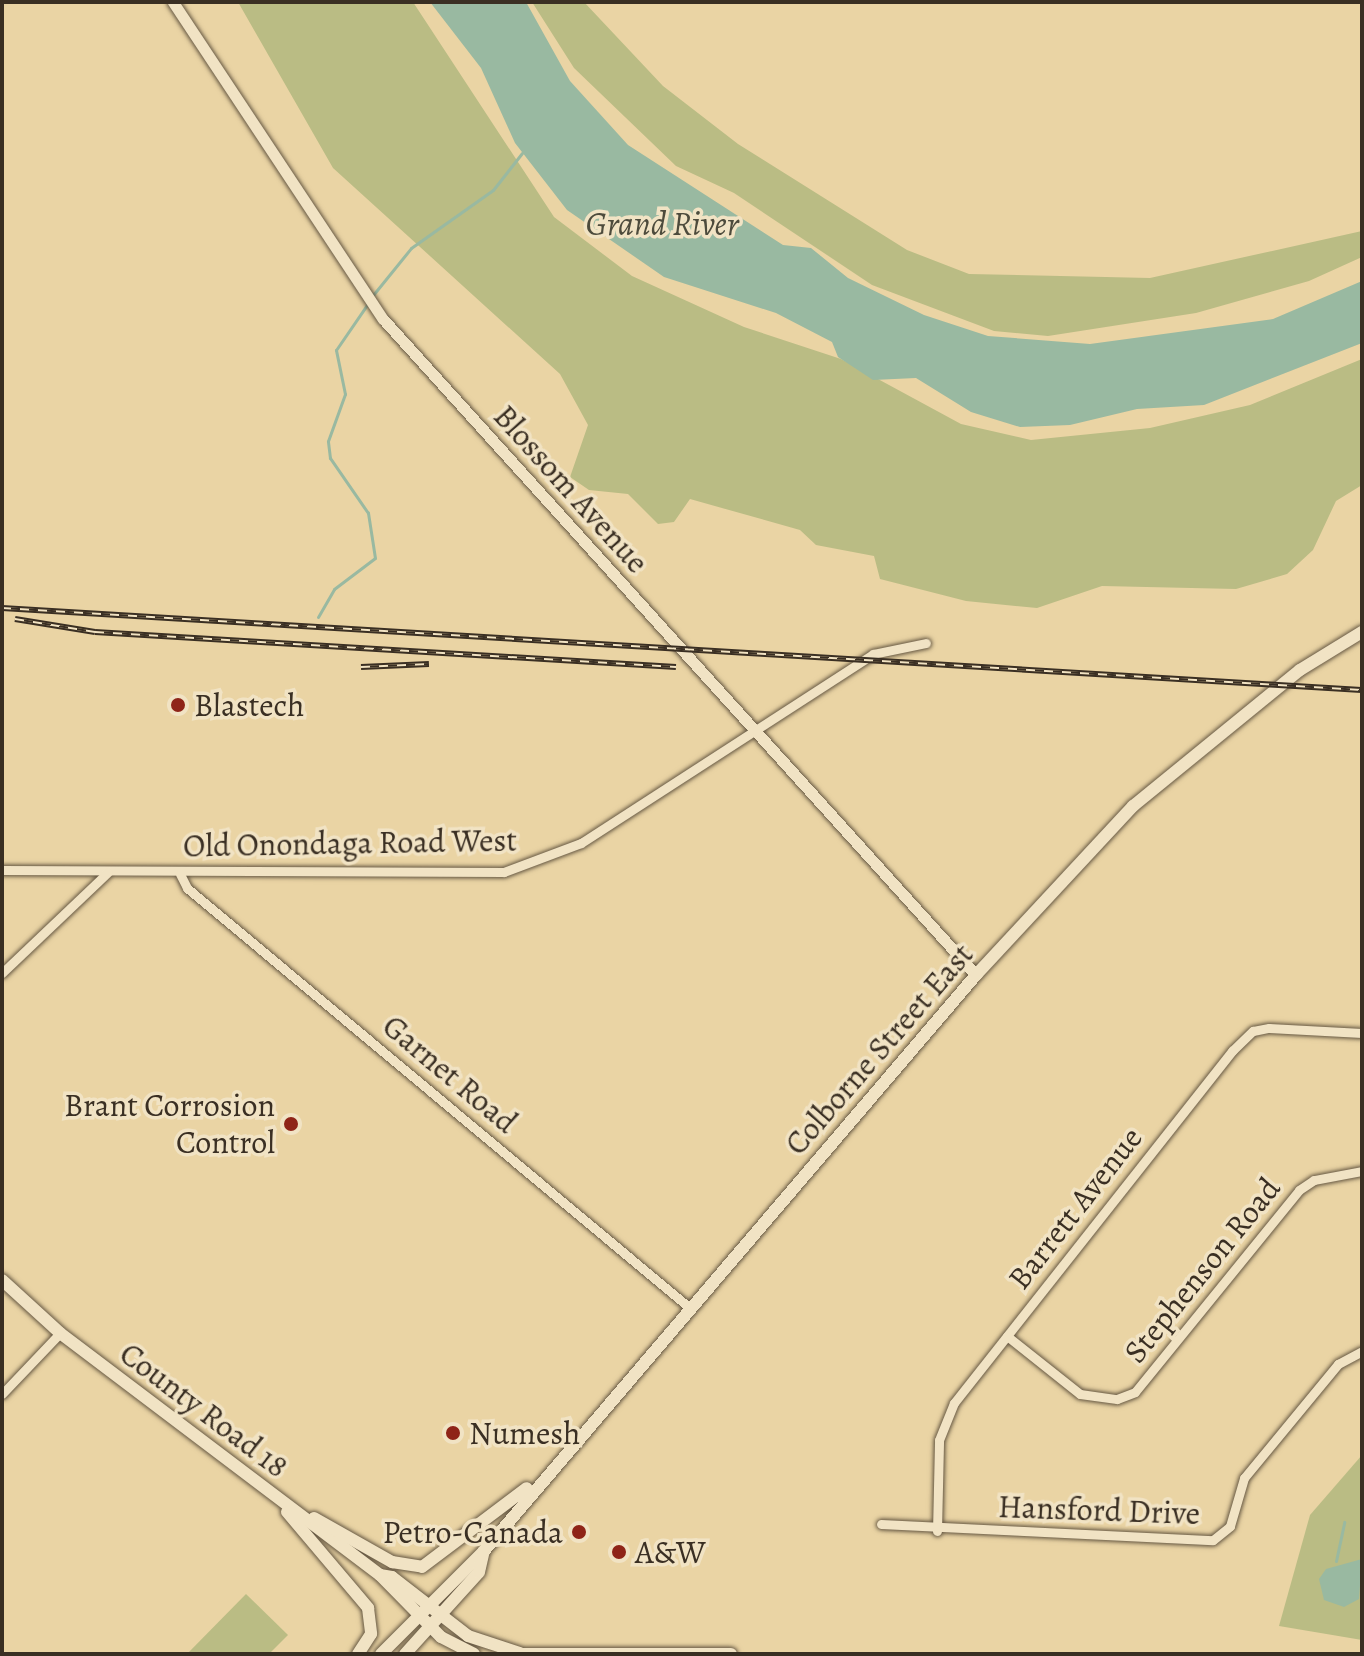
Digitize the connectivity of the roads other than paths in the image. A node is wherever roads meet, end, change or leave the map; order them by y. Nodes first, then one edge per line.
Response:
1 (173, 2) edge
2 (1362, 632) edge
3 (926, 643) dead end
4 (754, 729) junction
5 (2, 870) edge
6 (108, 872) junction
7 (180, 874) junction
8 (2, 973) edge
9 (976, 975) junction
10 (1362, 1033) edge
11 (1362, 1171) edge
12 (2, 1280) edge
13 (691, 1309) junction
14 (60, 1333) junction
15 (1007, 1336) junction
16 (1362, 1351) edge
17 (2, 1394) edge
18 (537, 1482) junction
19 (265, 1489) junction
20 (881, 1524) dead end
21 (937, 1531) junction
22 (484, 1551) junction
23 (380, 1575) junction
24 (427, 1604) junction
25 (417, 1616) junction
26 (442, 1616) junction
27 (430, 1628) junction
28 (578, 1651) junction
29 (675, 1652) edge
30 (518, 1653) edge
31 (358, 1654) edge
32 (381, 1654) edge
33 (405, 1654) edge
34 (474, 1654) edge
35 (563, 1654) edge
36 (731, 1654) edge

1 - 4 street, Blossom Avenue
2 - 9 main road, Colborne Street East
3 - 4 street, Old Onondaga Road West
4 - 7 street, Old Onondaga Road West
4 - 9 street, Blossom Avenue
5 - 6 street, Old Onondaga Road West
6 - 7 street, Old Onondaga Road West
6 - 8 street
7 - 13 street, Garnet Road
9 - 13 main road, Colborne Street East
10 - 15 street, Barrett Avenue
11 - 15 street, Stephenson Road
12 - 14 main road, County Road 18
13 - 18 main road, Colborne Street East
14 - 17 street
14 - 19 main road, County Road 18
15 - 21 street, Barrett Avenue
16 - 21 street, Hansford Drive
18 - 19 main road
18 - 22 main road, Colborne Street East
19 - 23 main road, County Road 18
19 - 31 main road
20 - 21 street, Hansford Drive
22 - 24 main road, Colborne Street East
22 - 26 main road, Colborne Street East
23 - 24 main road, County Road 18
23 - 25 main road, County Road 18
24 - 25 main road, Colborne Street East
24 - 26 main road, County Road 18
25 - 27 main road, County Road 18
25 - 32 main road, Colborne Street East
26 - 27 main road, Colborne Street East
26 - 30 main road, County Road 18
27 - 33 main road, Colborne Street East
27 - 34 main road, County Road 18
28 - 29 main road, County Road 18
28 - 30 main road, County Road 18
28 - 35 main road
29 - 36 main road, County Road 18

